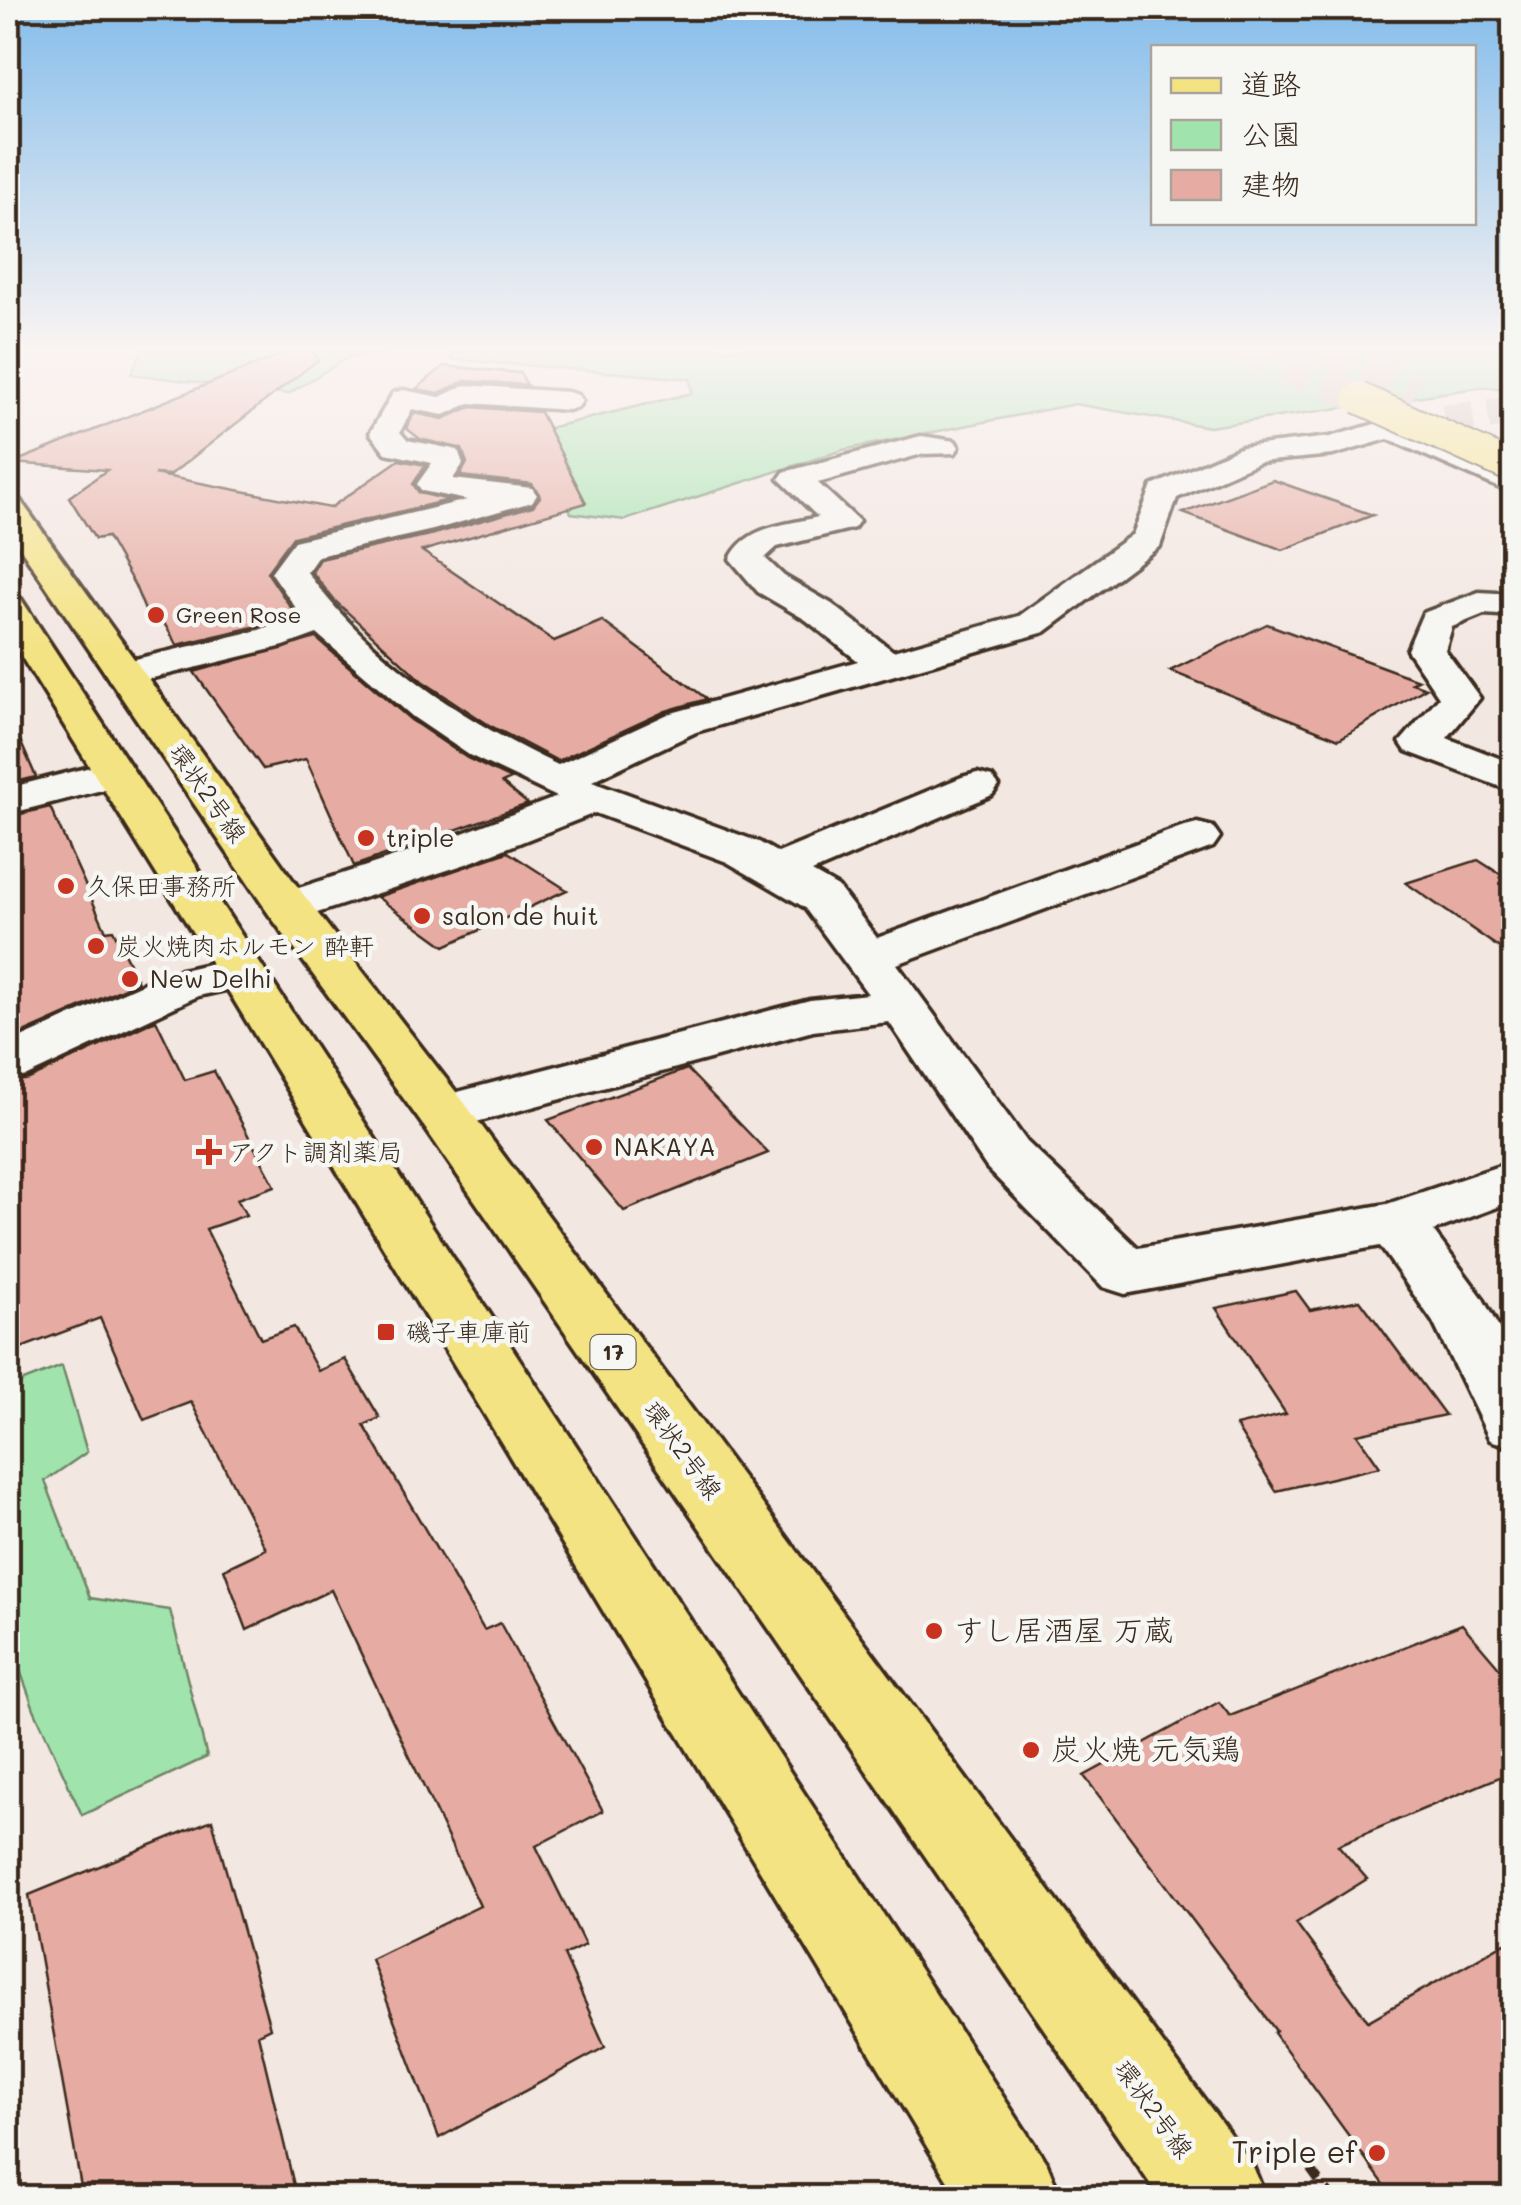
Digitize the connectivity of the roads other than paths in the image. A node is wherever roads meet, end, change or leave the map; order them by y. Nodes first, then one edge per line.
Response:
1 (419, 451) edge
2 (902, 451) edge
3 (1284, 451) edge
4 (1443, 451) edge
5 (1476, 451) edge
6 (1514, 468) edge
7 (1514, 485) edge
8 (8, 508) edge
9 (1514, 605) edge
10 (8, 607) edge
11 (322, 619) junction
12 (889, 667) junction
13 (124, 673) junction
14 (114, 774) junction
15 (1514, 779) edge
16 (976, 786) dead end
17 (576, 789) junction
18 (8, 802) edge
19 (1197, 837) dead end
20 (775, 870) junction
21 (288, 906) junction
22 (867, 958) junction
23 (239, 972) junction
24 (904, 1005) junction
25 (8, 1064) edge
26 (442, 1113) junction
27 (1514, 1180) edge
28 (1394, 1223) junction
29 (1514, 1422) edge
30 (1013, 2198) edge
31 (1218, 2198) edge

1 - 11 street
2 - 12 street
3 - 12 street
4 - 7 street
5 - 6 main road, bridge
8 - 13 main road, 環状2号線 / 17
9 - 15 street
10 - 14 main road
11 - 13 street
11 - 17 street
12 - 17 street
13 - 21 main road, 環状2号線 / 17
14 - 18 street
14 - 23 main road
16 - 20 street
17 - 20 street
17 - 21 street
19 - 22 street
20 - 22 street
21 - 26 main road, 環状2号線 / 17
22 - 24 street
23 - 25 street
23 - 30 main road
24 - 26 street
24 - 28 street
26 - 31 main road, 環状2号線 / 17
27 - 28 street
28 - 29 street

